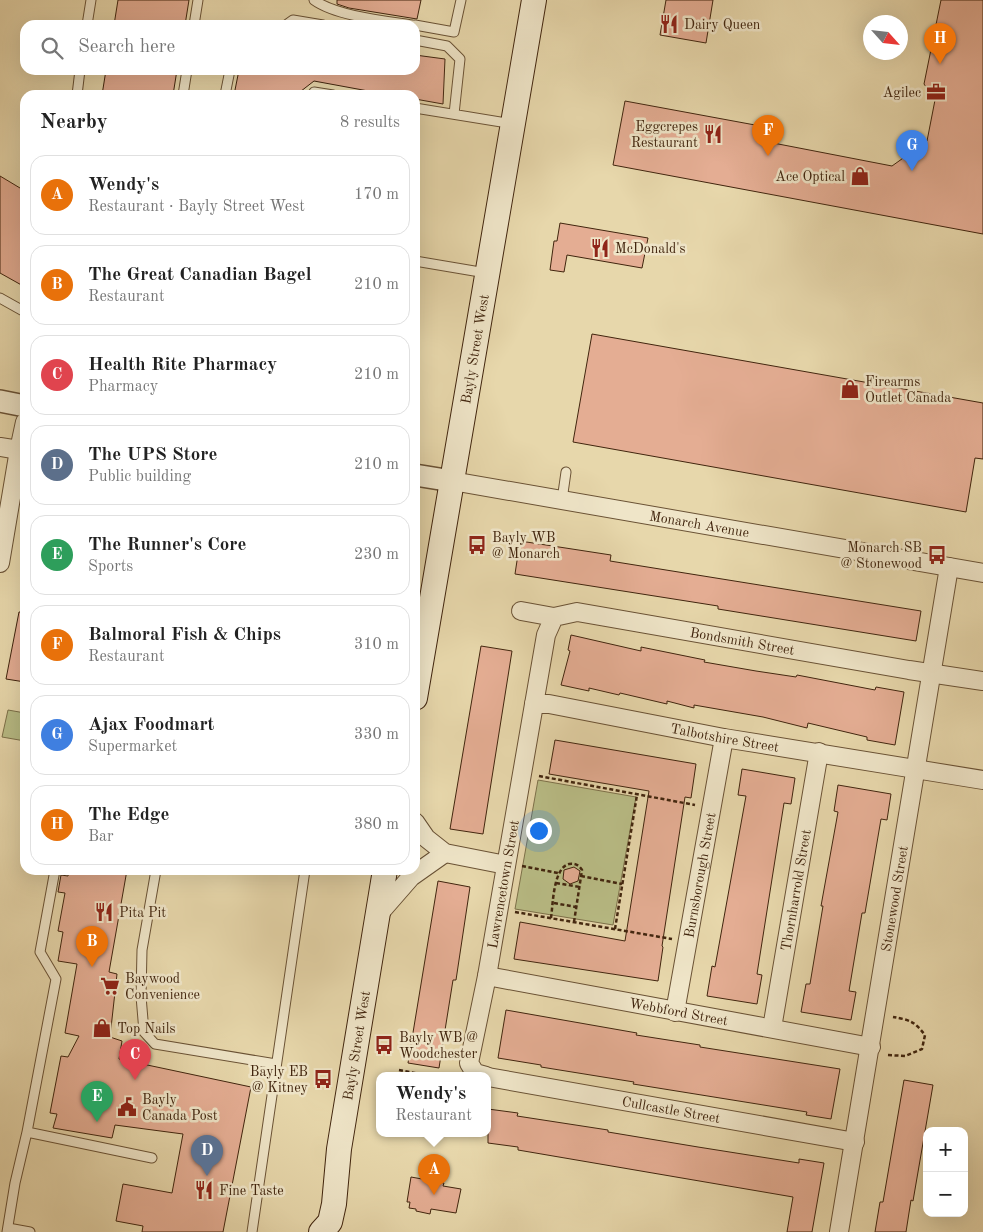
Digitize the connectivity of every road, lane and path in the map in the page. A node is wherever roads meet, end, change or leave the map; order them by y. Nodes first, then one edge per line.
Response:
1 (91, 0) edge
2 (198, 0) edge
3 (314, 0) edge
4 (461, 0) edge
5 (534, 0) edge
6 (88, 20) edge
7 (195, 20) edge
8 (383, 20) edge
9 (420, 26) edge
10 (420, 41) edge
11 (79, 75) edge
12 (186, 75) edge
13 (229, 75) edge
14 (78, 90) edge
15 (184, 90) edge
16 (226, 90) edge
17 (420, 109) edge
18 (454, 114) junction
19 (513, 124) junction
20 (420, 262) edge
21 (488, 273) junction
22 (0, 298) edge
23 (20, 309) edge
24 (0, 401) edge
25 (20, 405) edge
26 (20, 445) edge
27 (0, 446) edge
28 (19, 450) junction
29 (566, 472) dead end
30 (420, 475) edge
31 (452, 481) junction
32 (562, 500) junction
33 (0, 562) edge
34 (949, 567) junction
35 (983, 573) edge
36 (521, 611) dead end
37 (554, 617) junction
38 (420, 669) edge
39 (931, 674) junction
40 (983, 681) edge
41 (534, 704) junction
42 (724, 738) junction
43 (819, 752) junction
44 (915, 768) junction
45 (537, 776) dead end
46 (983, 780) edge
47 (638, 794) junction
48 (712, 808) junction
49 (420, 829) edge
50 (446, 853) junction
51 (523, 857) dead end
52 (506, 865) junction
53 (420, 871) edge
54 (558, 873) junction
55 (54, 875) edge
56 (155, 875) edge
57 (304, 875) edge
58 (384, 875) edge
59 (414, 875) edge
60 (581, 876) junction
61 (556, 883) junction
62 (622, 884) junction
63 (580, 887) junction
64 (554, 903) junction
65 (576, 907) junction
66 (514, 912) dead end
67 (377, 916) junction
68 (551, 918) junction
69 (574, 922) junction
70 (615, 929) junction
71 (688, 942) junction
72 (487, 976) junction
73 (675, 1012) junction
74 (893, 1017) dead end
75 (772, 1028) junction
76 (870, 1047) junction
77 (888, 1055) dead end
78 (469, 1063) joint
79 (276, 1064) junction
80 (399, 1070) dead end
81 (410, 1072) edge
82 (475, 1072) edge
83 (491, 1078) edge
84 (27, 1132) junction
85 (855, 1142) junction
86 (152, 1158) dead end
87 (328, 1228) edge
88 (8, 1230) edge
89 (30, 1232) edge
90 (252, 1232) edge
91 (840, 1232) edge

1 - 6 lane
2 - 7 lane
3 - 8 lane
4 - 9 lane
5 - 19 main road, Bayly Street West
10 - 18 lane
11 - 14 lane
12 - 15 lane
13 - 16 lane
17 - 18 lane
18 - 19 lane
19 - 21 main road, Bayly Street West
20 - 21 lane
21 - 31 main road, Bayly Street West
22 - 23 lane
24 - 25 street
26 - 28 street
27 - 28 street
28 - 33 street
29 - 32 lane
30 - 31 street, Monarch Avenue
31 - 32 street, Monarch Avenue
31 - 38 main road, Bayly Street West
32 - 34 street, Monarch Avenue
34 - 35 street, Monarch Avenue
34 - 39 street, Stonewood Street
36 - 37 street, Bondsmith Street
37 - 39 street, Bondsmith Street
37 - 41 street
39 - 40 street, Bondsmith Street
39 - 44 street, Stonewood Street
41 - 42 street, Talbotshire Street
41 - 52 street, Lawrencetown Street
42 - 43 street, Talbotshire Street
42 - 48 street, Burnsborough Street
43 - 44 street, Talbotshire Street
43 - 75 street, Thornharrold Street
44 - 46 street, Talbotshire Street
44 - 76 street, Stonewood Street
45 - 47 path
47 - 48 path
47 - 62 path
48 - 71 street, Burnsborough Street
49 - 50 street
50 - 52 street
50 - 53 street
51 - 54 path
52 - 72 street, Lawrencetown Street
54 - 60 path
54 - 61 path
55 - 84 lane
56 - 79 lane
57 - 79 lane
58 - 67 main road, Bayly Street West
59 - 67 street
60 - 62 path
60 - 63 path
61 - 63 path
61 - 64 path
62 - 70 path
63 - 65 path
64 - 65 path
64 - 68 path
65 - 69 path
66 - 68 path
67 - 87 main road, Bayly Street West
68 - 69 path
69 - 70 path
70 - 71 path
71 - 73 street, Burnsborough Street
72 - 73 street, Webbford Street
72 - 78 street, Lawrencetown Street
73 - 75 street, Webbford Street
74 - 77 path
75 - 76 street, Webbford Street
76 - 85 street, Stonewood Street
78 - 82 street, Cullcastle Street
79 - 90 lane
80 - 81 path
83 - 85 street, Cullcastle Street
84 - 86 lane
84 - 88 lane
85 - 91 street, Stonewood Street
88 - 89 lane

